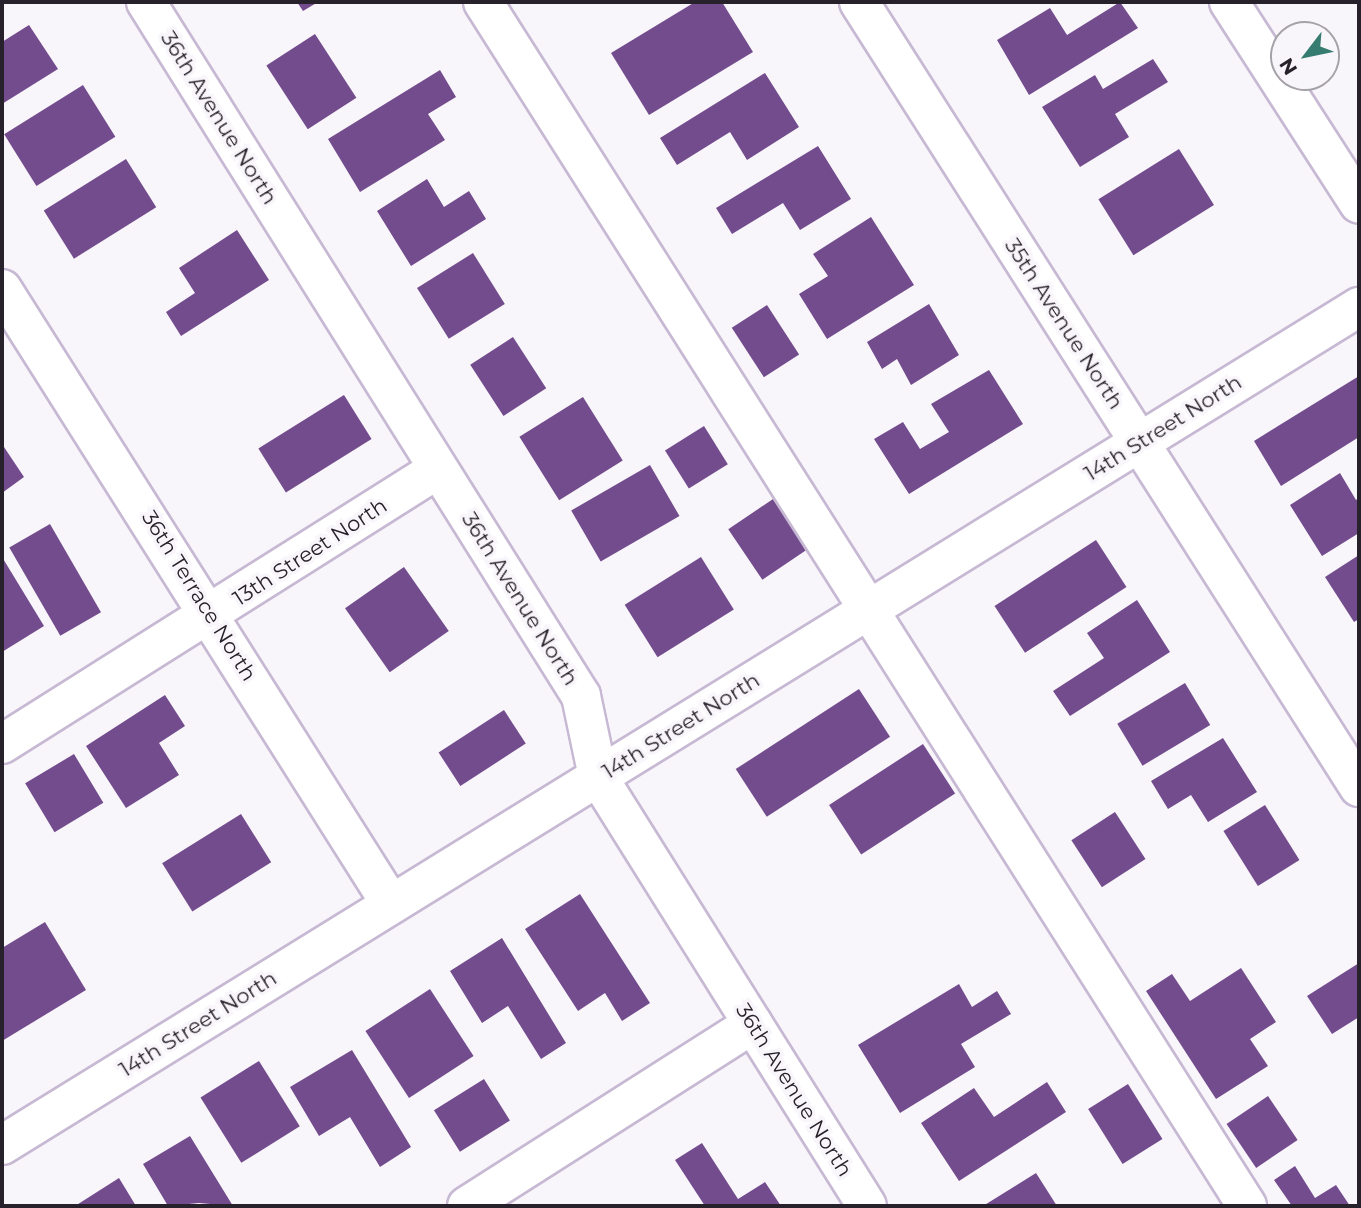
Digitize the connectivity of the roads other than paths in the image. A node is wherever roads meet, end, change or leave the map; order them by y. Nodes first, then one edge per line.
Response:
1 (146, 2) edge
2 (484, 2) edge
3 (859, 2) edge
4 (1229, 2) edge
5 (1359, 204) edge
6 (2, 289) edge
7 (1359, 307) edge
8 (1140, 442) junction
9 (438, 469) junction
10 (868, 610) junction
11 (212, 615) junction
12 (2, 744) edge
13 (598, 777) junction
14 (1359, 788) edge
15 (391, 904) junction
16 (752, 1024) junction
17 (2, 1145) edge
18 (467, 1206) edge
19 (867, 1206) edge
20 (1247, 1206) edge

1 - 9 street, 36th Avenue North
2 - 10 street
3 - 8 street, 35th Avenue North
4 - 5 street
6 - 11 street, 36th Terrace North
7 - 8 street, 14th Street North
8 - 10 street, 14th Street North
8 - 14 street, 35th Avenue North
9 - 11 street, 13th Street North
9 - 13 street, 36th Avenue North
10 - 13 street, 14th Street North
10 - 20 street
11 - 12 street, 13th Street North
11 - 15 street, 36th Terrace North
13 - 15 street, 14th Street North
13 - 16 street, 36th Avenue North
15 - 17 street, 14th Street North
16 - 18 street
16 - 19 street, 36th Avenue North

